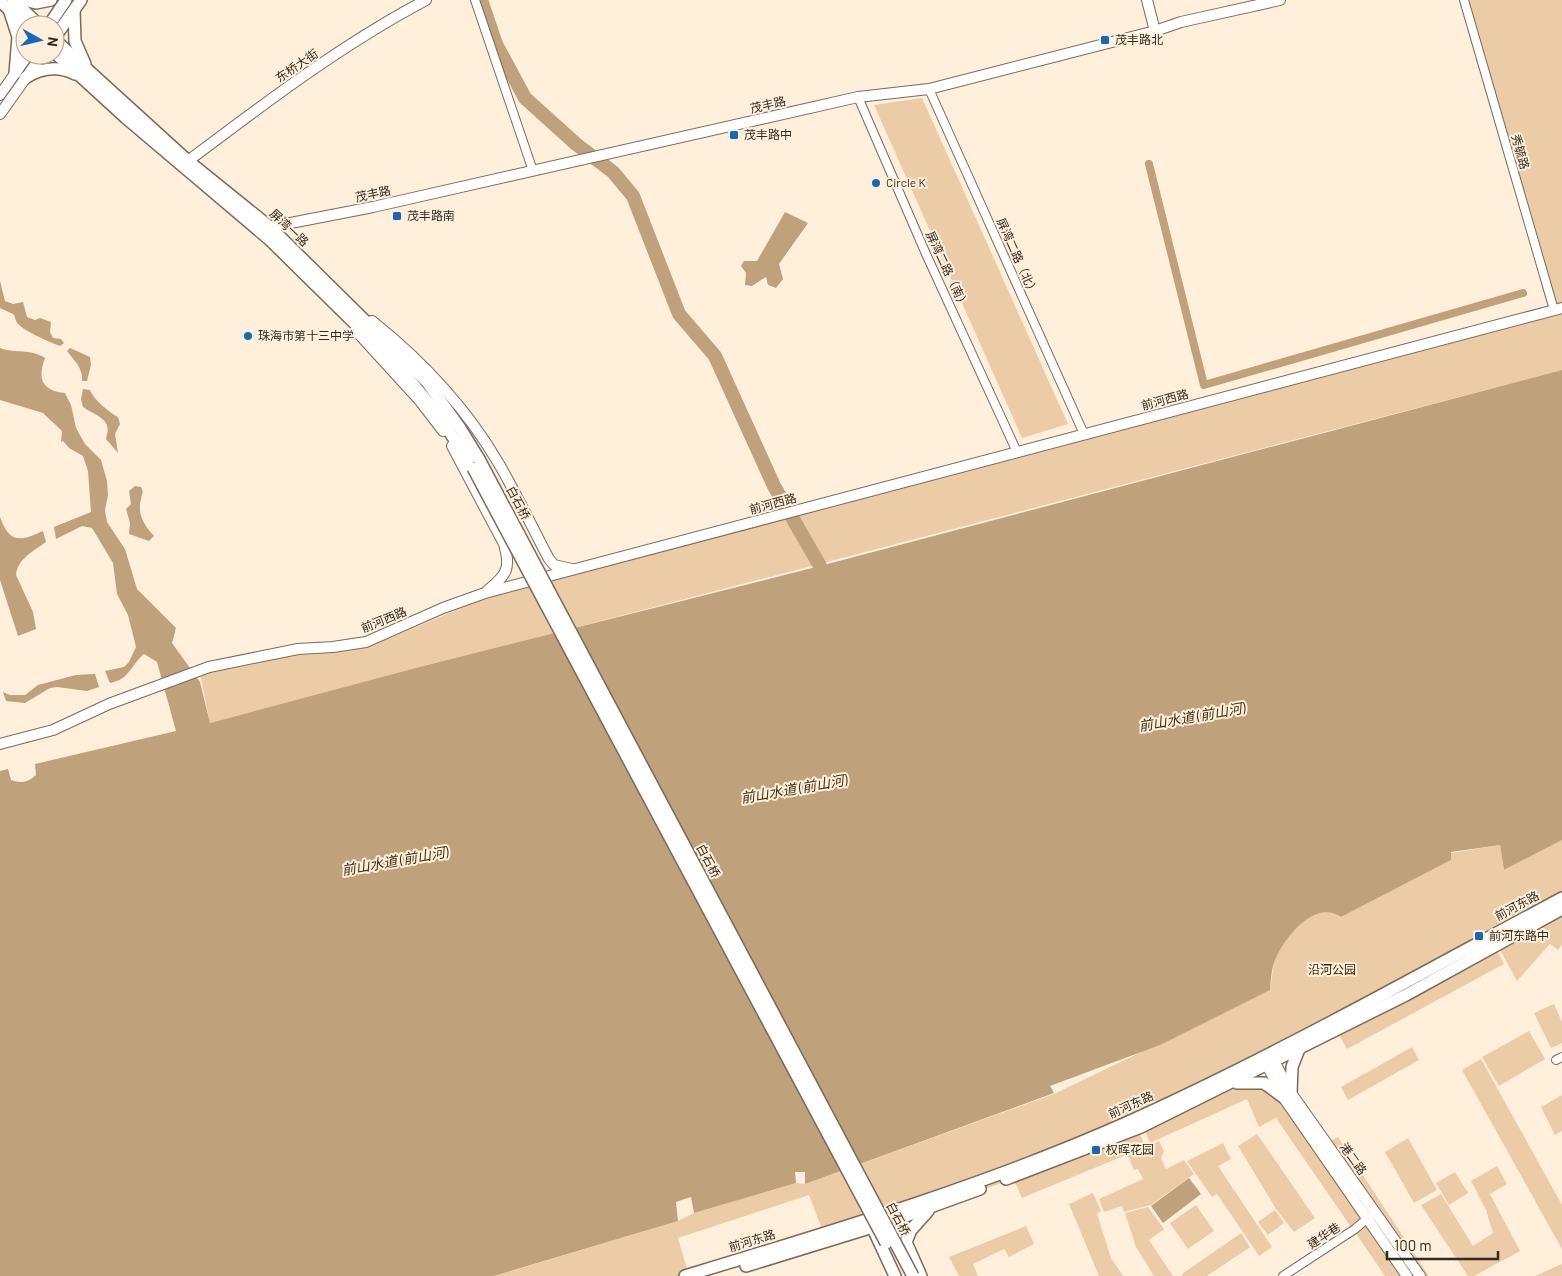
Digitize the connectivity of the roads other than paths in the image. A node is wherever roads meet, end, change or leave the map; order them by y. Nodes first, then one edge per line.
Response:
1 (23, 0) edge
2 (51, 0) edge
3 (66, 0) edge
4 (81, 0) edge
5 (426, 0) edge
6 (475, 0) edge
7 (1146, 0) edge
8 (1280, 0) edge
9 (1464, 0) edge
10 (0, 1) edge
11 (11, 5) edge
12 (74, 10) junction
13 (25, 15) edge
14 (56, 15) edge
15 (65, 23) edge
16 (1155, 31) junction
17 (65, 50) edge
18 (65, 60) edge
19 (24, 65) edge
20 (32, 65) edge
21 (84, 73) junction
22 (20, 76) junction
23 (929, 89) junction
24 (0, 95) edge
25 (858, 97) junction
26 (0, 114) edge
27 (188, 160) junction
28 (533, 171) junction
29 (266, 230) junction
30 (332, 295) junction
31 (1558, 309) edge
32 (1084, 434) junction
33 (1017, 452) junction
34 (476, 463) junction
35 (535, 532) junction
36 (504, 544) junction
37 (575, 569) junction
38 (485, 593) junction
39 (0, 744) edge
40 (1562, 898) edge
41 (1562, 910) edge
42 (1299, 1049) junction
43 (1269, 1060) junction
44 (1230, 1083) junction
45 (1287, 1095) junction
46 (932, 1207) junction
47 (1372, 1214) junction
48 (873, 1227) junction
49 (685, 1276) edge
50 (711, 1276) edge
51 (895, 1276) edge
52 (904, 1276) edge
53 (912, 1276) edge
54 (921, 1276) edge
55 (1283, 1276) edge
56 (1408, 1276) edge
57 (1420, 1276) edge

1 - 2 main road
3 - 14 main road
4 - 12 main road
5 - 27 street, 东桥大街
6 - 28 street
7 - 16 street
8 - 16 street, 茂丰路
9 - 31 street, 秀毓路
10 - 11 main road
11 - 13 main road
11 - 22 main road
12 - 15 main road
12 - 21 main road
16 - 23 street, 茂丰路
17 - 21 main road, 屏湾一路
18 - 21 main road, 屏湾一路
19 - 22 street
20 - 22 street
21 - 22 main road
21 - 27 main road, 屏湾一路
21 - 29 main road, 屏湾一路
22 - 24 street
22 - 26 street
23 - 25 street, 茂丰路
23 - 32 street, 屏湾二路（北）
25 - 28 street, 茂丰路
25 - 33 street, 屏湾二路（南）
27 - 29 main road, 屏湾一路
28 - 29 street, 茂丰路
29 - 30 main road, 屏湾一路
30 - 34 main road, 屏湾一路
30 - 35 street
30 - 36 street
31 - 32 street, 前河西路
32 - 33 street, 前河西路
33 - 37 street, 前河西路
34 - 52 main road, 白石桥, bridge
34 - 53 main road, 白石桥, bridge
35 - 36 street
35 - 37 street
36 - 38 street
37 - 38 street, 前河西路
38 - 39 street, 前河西路
40 - 43 main road, 前河东路
41 - 42 main road, 前河东路
42 - 43 main road, 前河东路
42 - 45 main road
43 - 44 main road, 前河东路
43 - 45 street, 港二路
43 - 49 main road, 前河东路
44 - 45 main road
44 - 46 main road, 前河东路
45 - 47 street, 港二路
46 - 48 main road, 前河东路
46 - 54 main road
47 - 55 street, 建华巷
47 - 56 street, 港二路
47 - 57 street, 港二路
48 - 50 main road, 前河东路
48 - 51 main road

